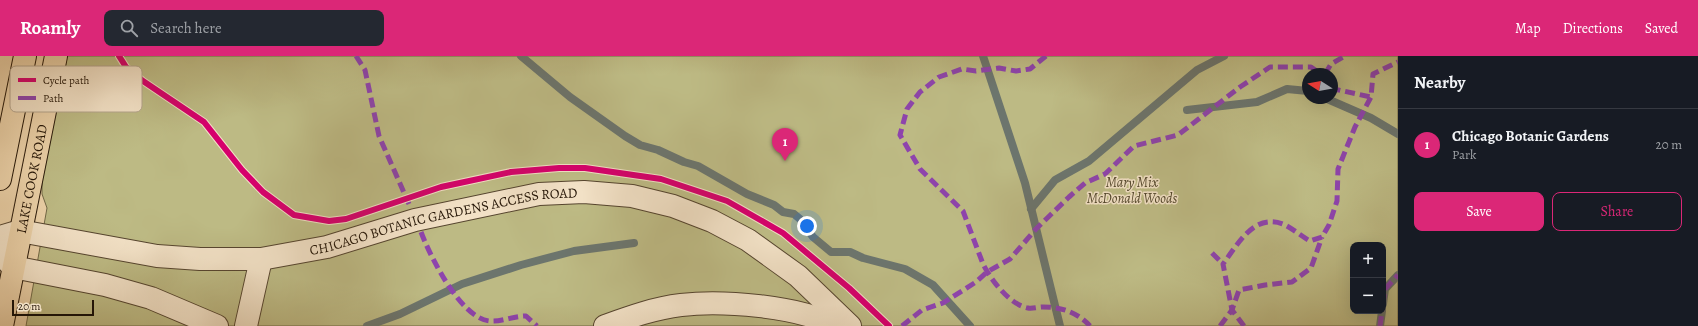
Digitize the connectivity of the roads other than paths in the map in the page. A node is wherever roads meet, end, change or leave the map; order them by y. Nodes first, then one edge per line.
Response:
1 (25, 56) edge
2 (56, 56) edge
3 (23, 66) edge
4 (53, 66) edge
5 (14, 112) edge
6 (42, 112) edge
7 (0, 179) edge
8 (10, 234) edge
9 (261, 259) junction
10 (7, 260) edge
11 (2, 326) edge
12 (217, 326) edge
13 (246, 326) edge
14 (605, 326) edge
15 (834, 326) edge
16 (850, 326) edge

1 - 3 main road
2 - 4 main road, LAKE COOK ROAD
5 - 7 main road
6 - 8 main road, LAKE COOK ROAD
8 - 9 lane, CHICAGO BOTANIC GARDENS ACCESS ROAD
8 - 10 main road, LAKE COOK ROAD
9 - 13 lane
9 - 16 lane, CHICAGO BOTANIC GARDENS ACCESS ROAD
10 - 11 main road, LAKE COOK ROAD
10 - 12 lane
14 - 15 lane

